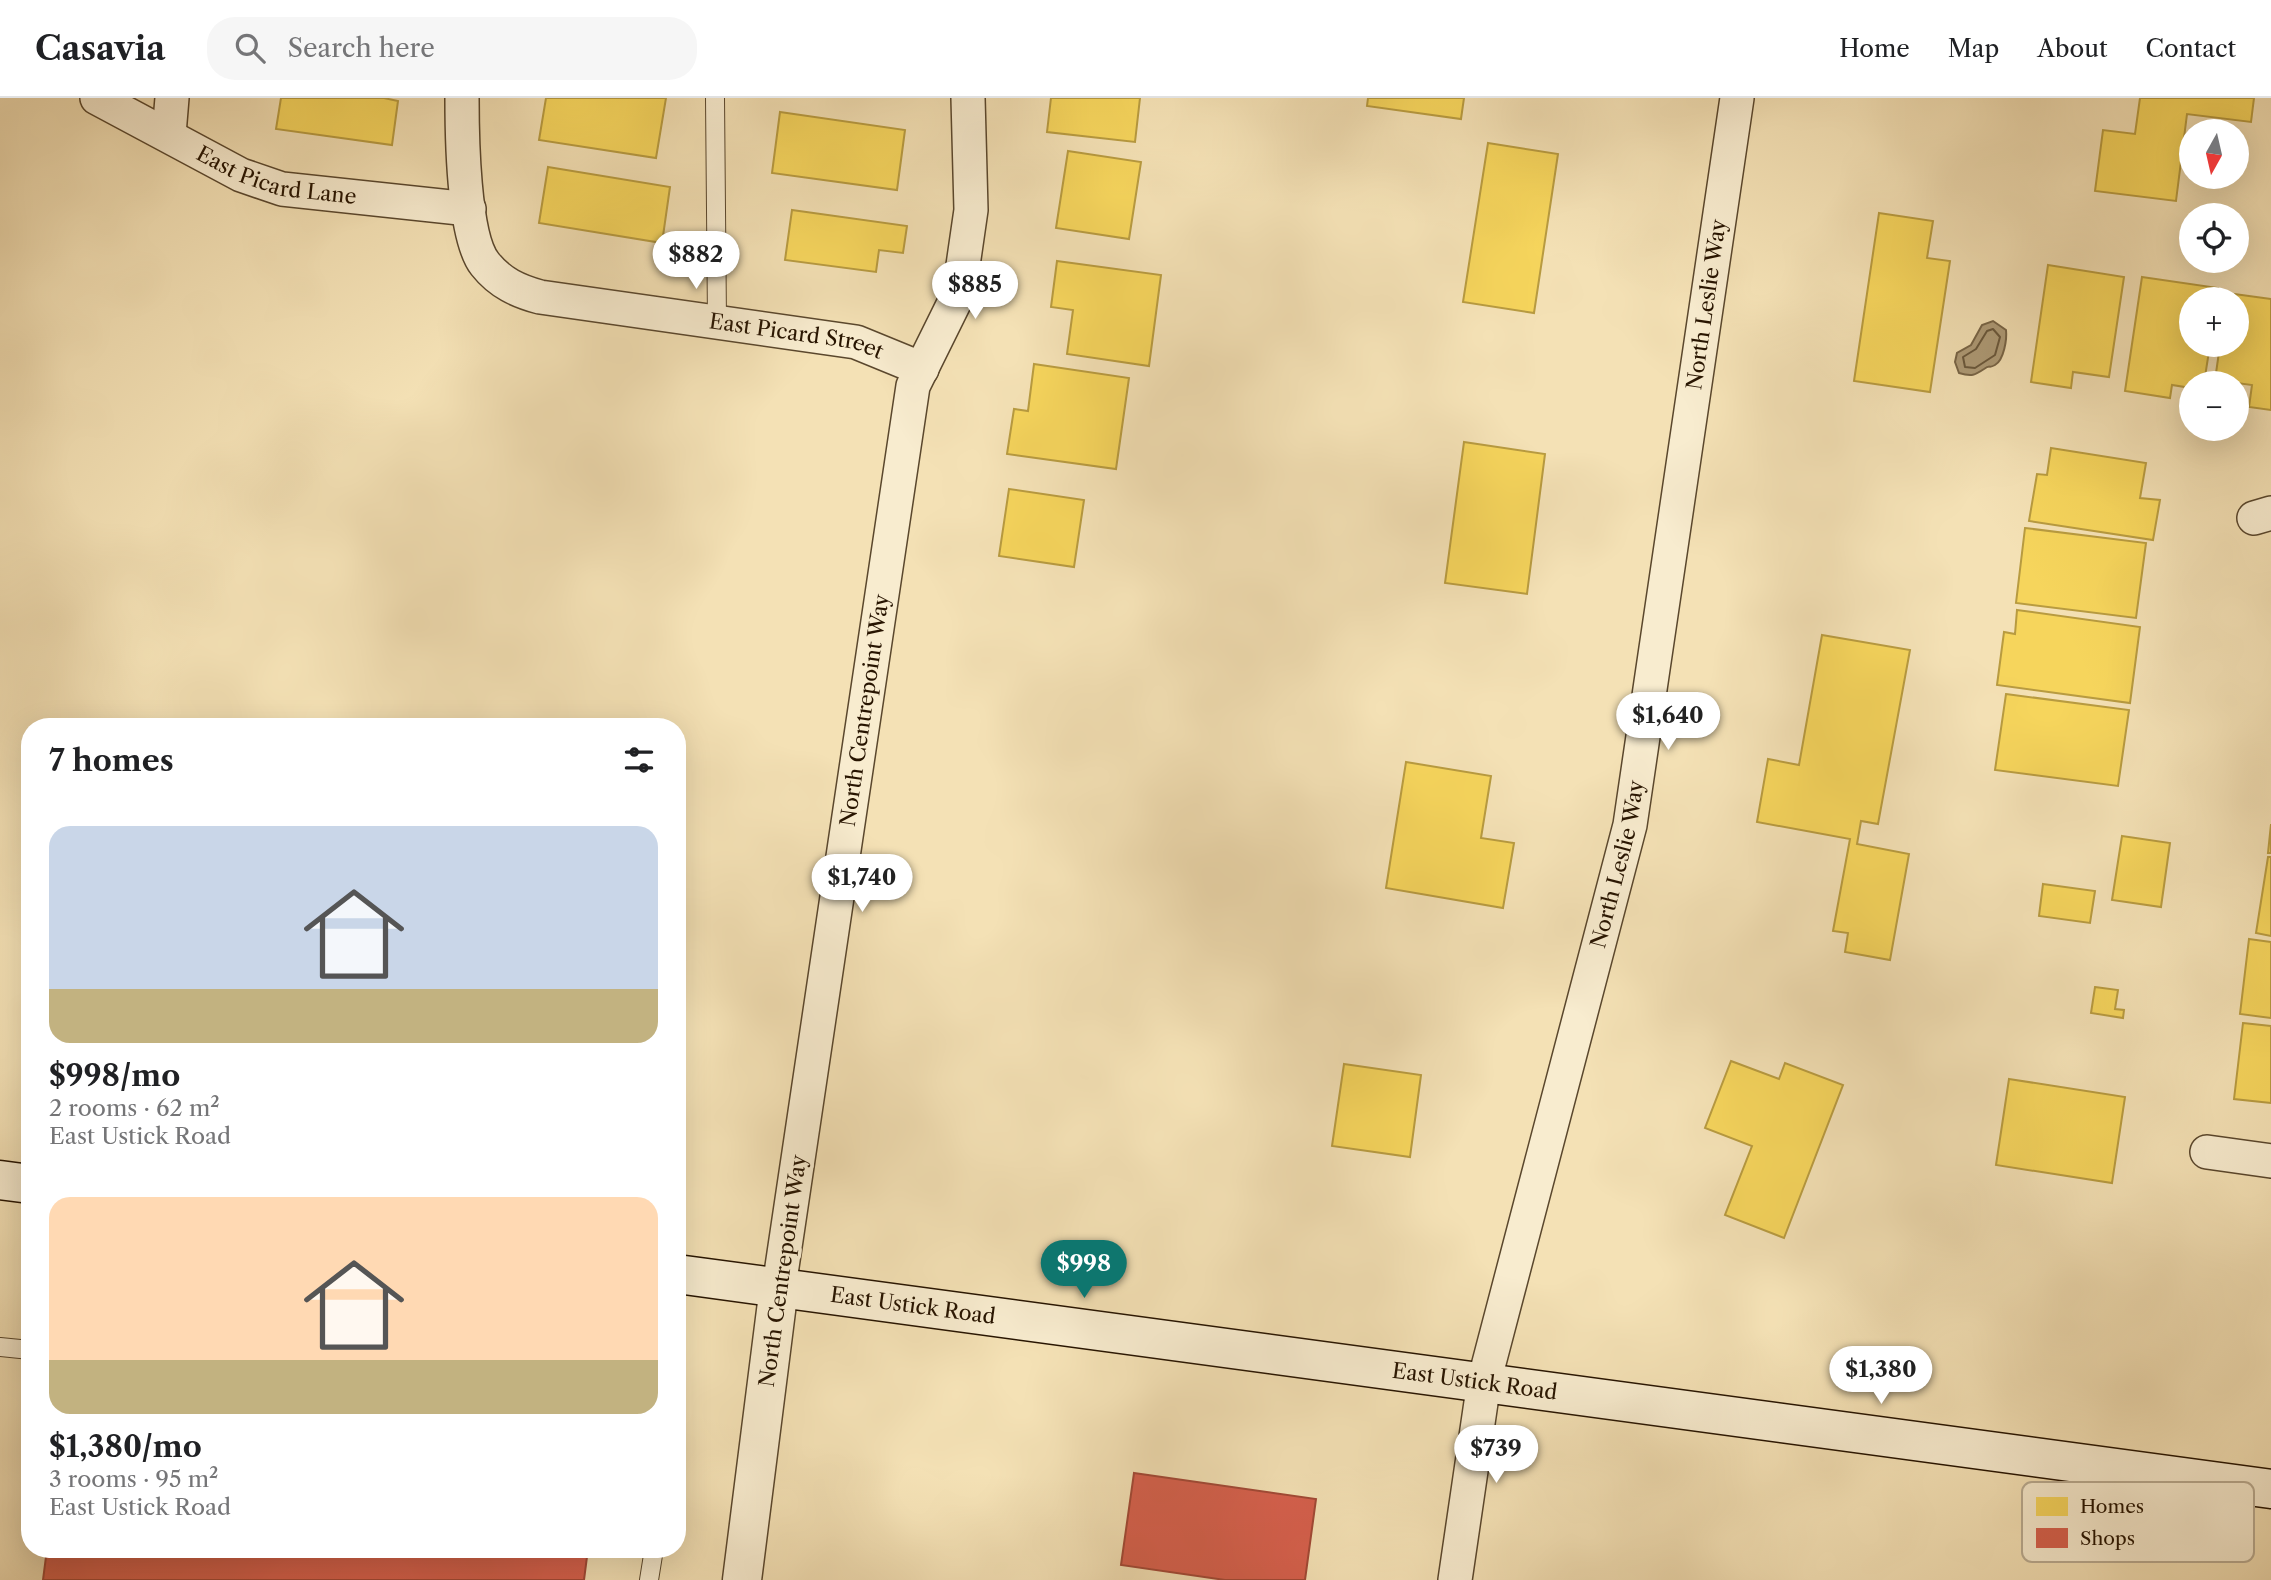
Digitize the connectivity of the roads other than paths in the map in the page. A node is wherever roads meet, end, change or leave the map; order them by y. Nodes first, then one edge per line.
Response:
1 (97, 98) edge
2 (172, 98) edge
3 (462, 98) edge
4 (715, 98) edge
5 (968, 98) edge
6 (1737, 98) edge
7 (169, 134) junction
8 (469, 209) junction
9 (717, 321) junction
10 (922, 369) junction
11 (2207, 1152) dead end
12 (2271, 1161) edge
13 (0, 1180) edge
14 (21, 1183) edge
15 (686, 1275) edge
16 (779, 1287) junction
17 (0, 1347) edge
18 (21, 1349) edge
19 (1484, 1382) junction
20 (2220, 1482) edge
21 (653, 1558) edge
22 (649, 1580) edge
23 (742, 1580) edge
24 (1455, 1580) edge

1 - 7 street, East Picard Lane
2 - 7 street
3 - 8 street, East Picard Street
4 - 9 lane
5 - 10 street, North Centrepoint Way
6 - 19 street, North Leslie Way
7 - 8 street, East Picard Lane
8 - 9 street, East Picard Street
9 - 10 street, East Picard Street
10 - 16 street, North Centrepoint Way
11 - 12 street
13 - 14 main road
15 - 16 main road, East Ustick Road
16 - 19 main road, East Ustick Road
16 - 23 main road, North Centrepoint Way
17 - 18 lane
19 - 20 main road, East Ustick Road
19 - 24 street, North Leslie Way
21 - 22 lane

